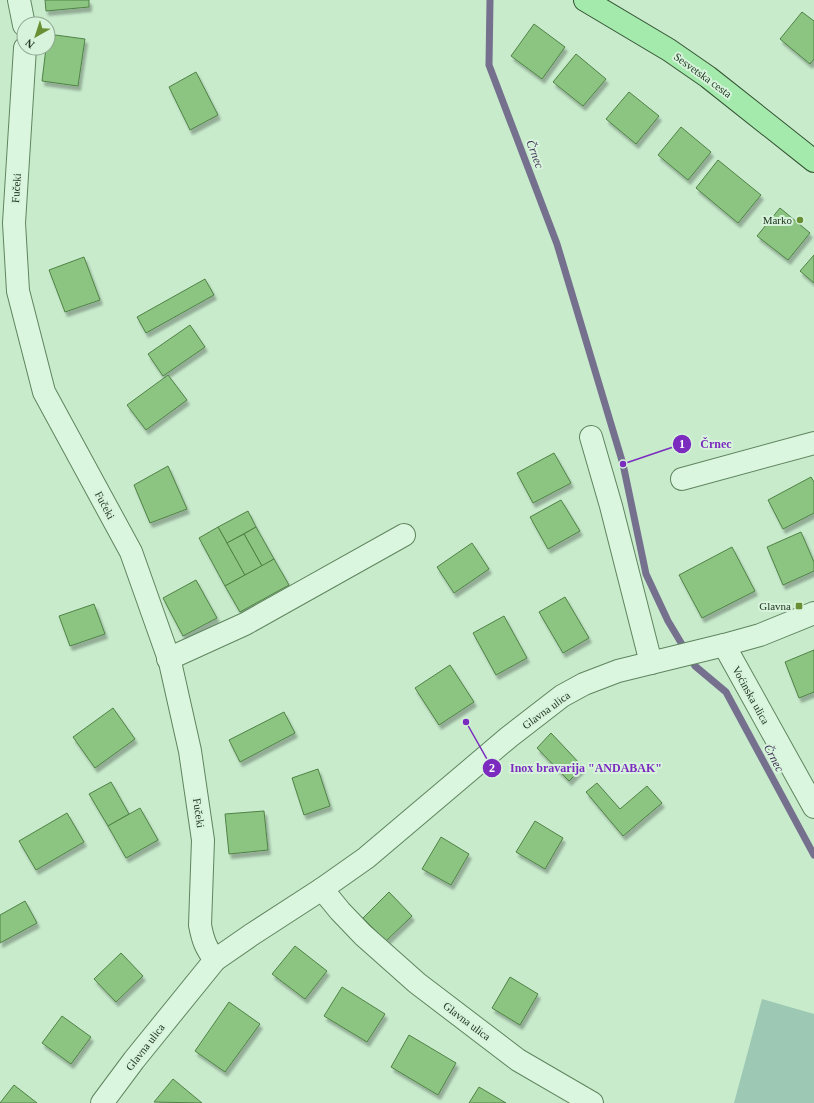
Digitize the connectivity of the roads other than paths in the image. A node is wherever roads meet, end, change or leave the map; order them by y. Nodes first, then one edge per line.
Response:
1 (19, 0) edge
2 (585, 0) edge
3 (22, 16) edge
4 (24, 56) edge
5 (814, 161) edge
6 (7, 220) edge
7 (591, 438) dead end
8 (814, 443) edge
9 (682, 479) dead end
10 (404, 535) dead end
11 (814, 613) edge
12 (724, 645) junction
13 (168, 659) junction
14 (651, 663) junction
15 (814, 807) edge
16 (322, 889) junction
17 (215, 960) junction
18 (102, 1103) edge
19 (592, 1103) edge

1 - 3 street
2 - 5 main road, Sesvetska cesta
4 - 6 street, Fučeki
6 - 13 street, Fučeki
7 - 14 street
8 - 9 street
10 - 13 street
11 - 12 street, Glavna ulica
12 - 14 street, Glavna ulica
12 - 15 street, Voćinska ulica
13 - 17 street, Fučeki
14 - 16 street, Glavna ulica
16 - 17 street, Glavna ulica
16 - 19 street, Glavna ulica
17 - 18 street, Glavna ulica

